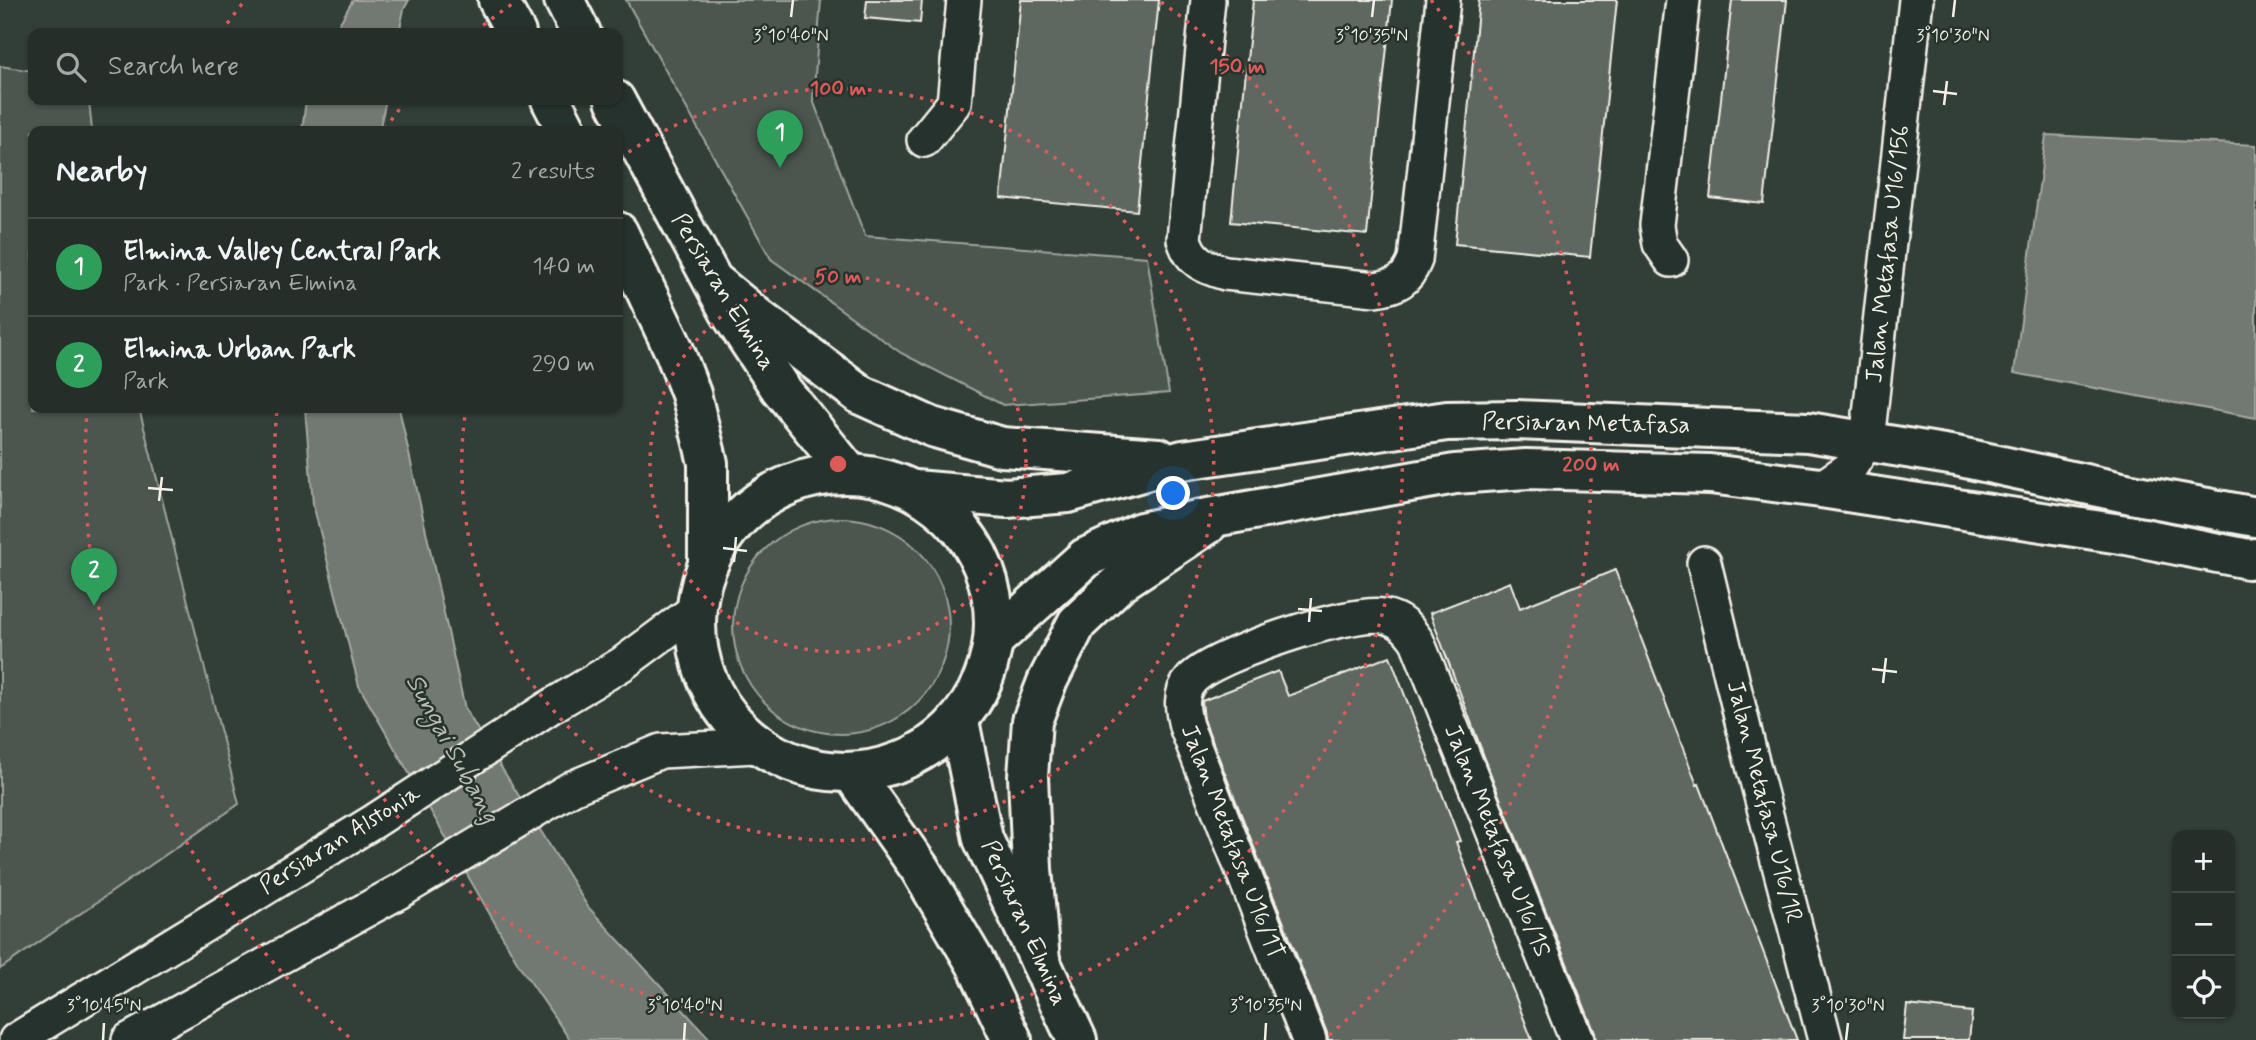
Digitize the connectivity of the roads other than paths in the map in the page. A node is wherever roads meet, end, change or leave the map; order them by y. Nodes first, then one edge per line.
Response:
1 (498, 0) edge
2 (564, 0) edge
3 (964, 0) edge
4 (1208, 0) edge
5 (1443, 0) edge
6 (1682, 0) edge
7 (1916, 0) edge
8 (513, 28) edge
9 (578, 28) edge
10 (554, 105) edge
11 (618, 105) edge
12 (564, 126) edge
13 (924, 140) dead end
14 (623, 243) edge
15 (1671, 260) dead end
16 (713, 281) junction
17 (1867, 441) junction
18 (1183, 460) junction
19 (849, 473) junction
20 (1821, 488) junction
21 (915, 490) junction
22 (1892, 500) junction
23 (1221, 516) junction
24 (2256, 517) edge
25 (2256, 558) edge
26 (708, 561) junction
27 (1704, 563) dead end
28 (695, 610) junction
29 (994, 640) junction
30 (1417, 641) joint
31 (959, 721) junction
32 (756, 746) junction
33 (853, 774) junction
34 (1040, 961) junction
35 (16, 1040) edge
36 (129, 1040) edge
37 (1012, 1040) edge
38 (1077, 1040) edge
39 (1309, 1040) edge
40 (1577, 1040) edge
41 (1825, 1040) edge

1 - 8 main road
2 - 9 main road
3 - 13 street
4 - 5 street
6 - 15 street
7 - 17 street, Jalan Metafasa U16/156
10 - 12 main road
11 - 16 main road, Persiaran Elmina
14 - 26 main road
16 - 18 main road
16 - 19 main road, Persiaran Elmina
17 - 18 main road, Persiaran Metafasa
17 - 20 street, Jalan Metafasa U16/156
17 - 22 street
17 - 24 main road, Persiaran Metafasa
18 - 21 main road, Persiaran Metafasa
19 - 21 main road
19 - 26 main road
20 - 22 main road, Persiaran Metafasa
20 - 23 main road, Persiaran Metafasa
21 - 29 main road
22 - 25 main road, Persiaran Metafasa
23 - 29 main road, Persiaran Metafasa
23 - 34 main road
26 - 28 main road
27 - 41 street, Jalan Metafasa U16/1R
28 - 32 main road
28 - 35 street, Persiaran Alstonia
29 - 31 main road
30 - 39 street, Jalan Metafasa U16/1T
30 - 40 street, Jalan Metafasa U16/1S
31 - 33 main road
31 - 34 main road, Persiaran Elmina
32 - 33 main road
32 - 36 street
33 - 37 main road
34 - 38 main road, Persiaran Elmina

